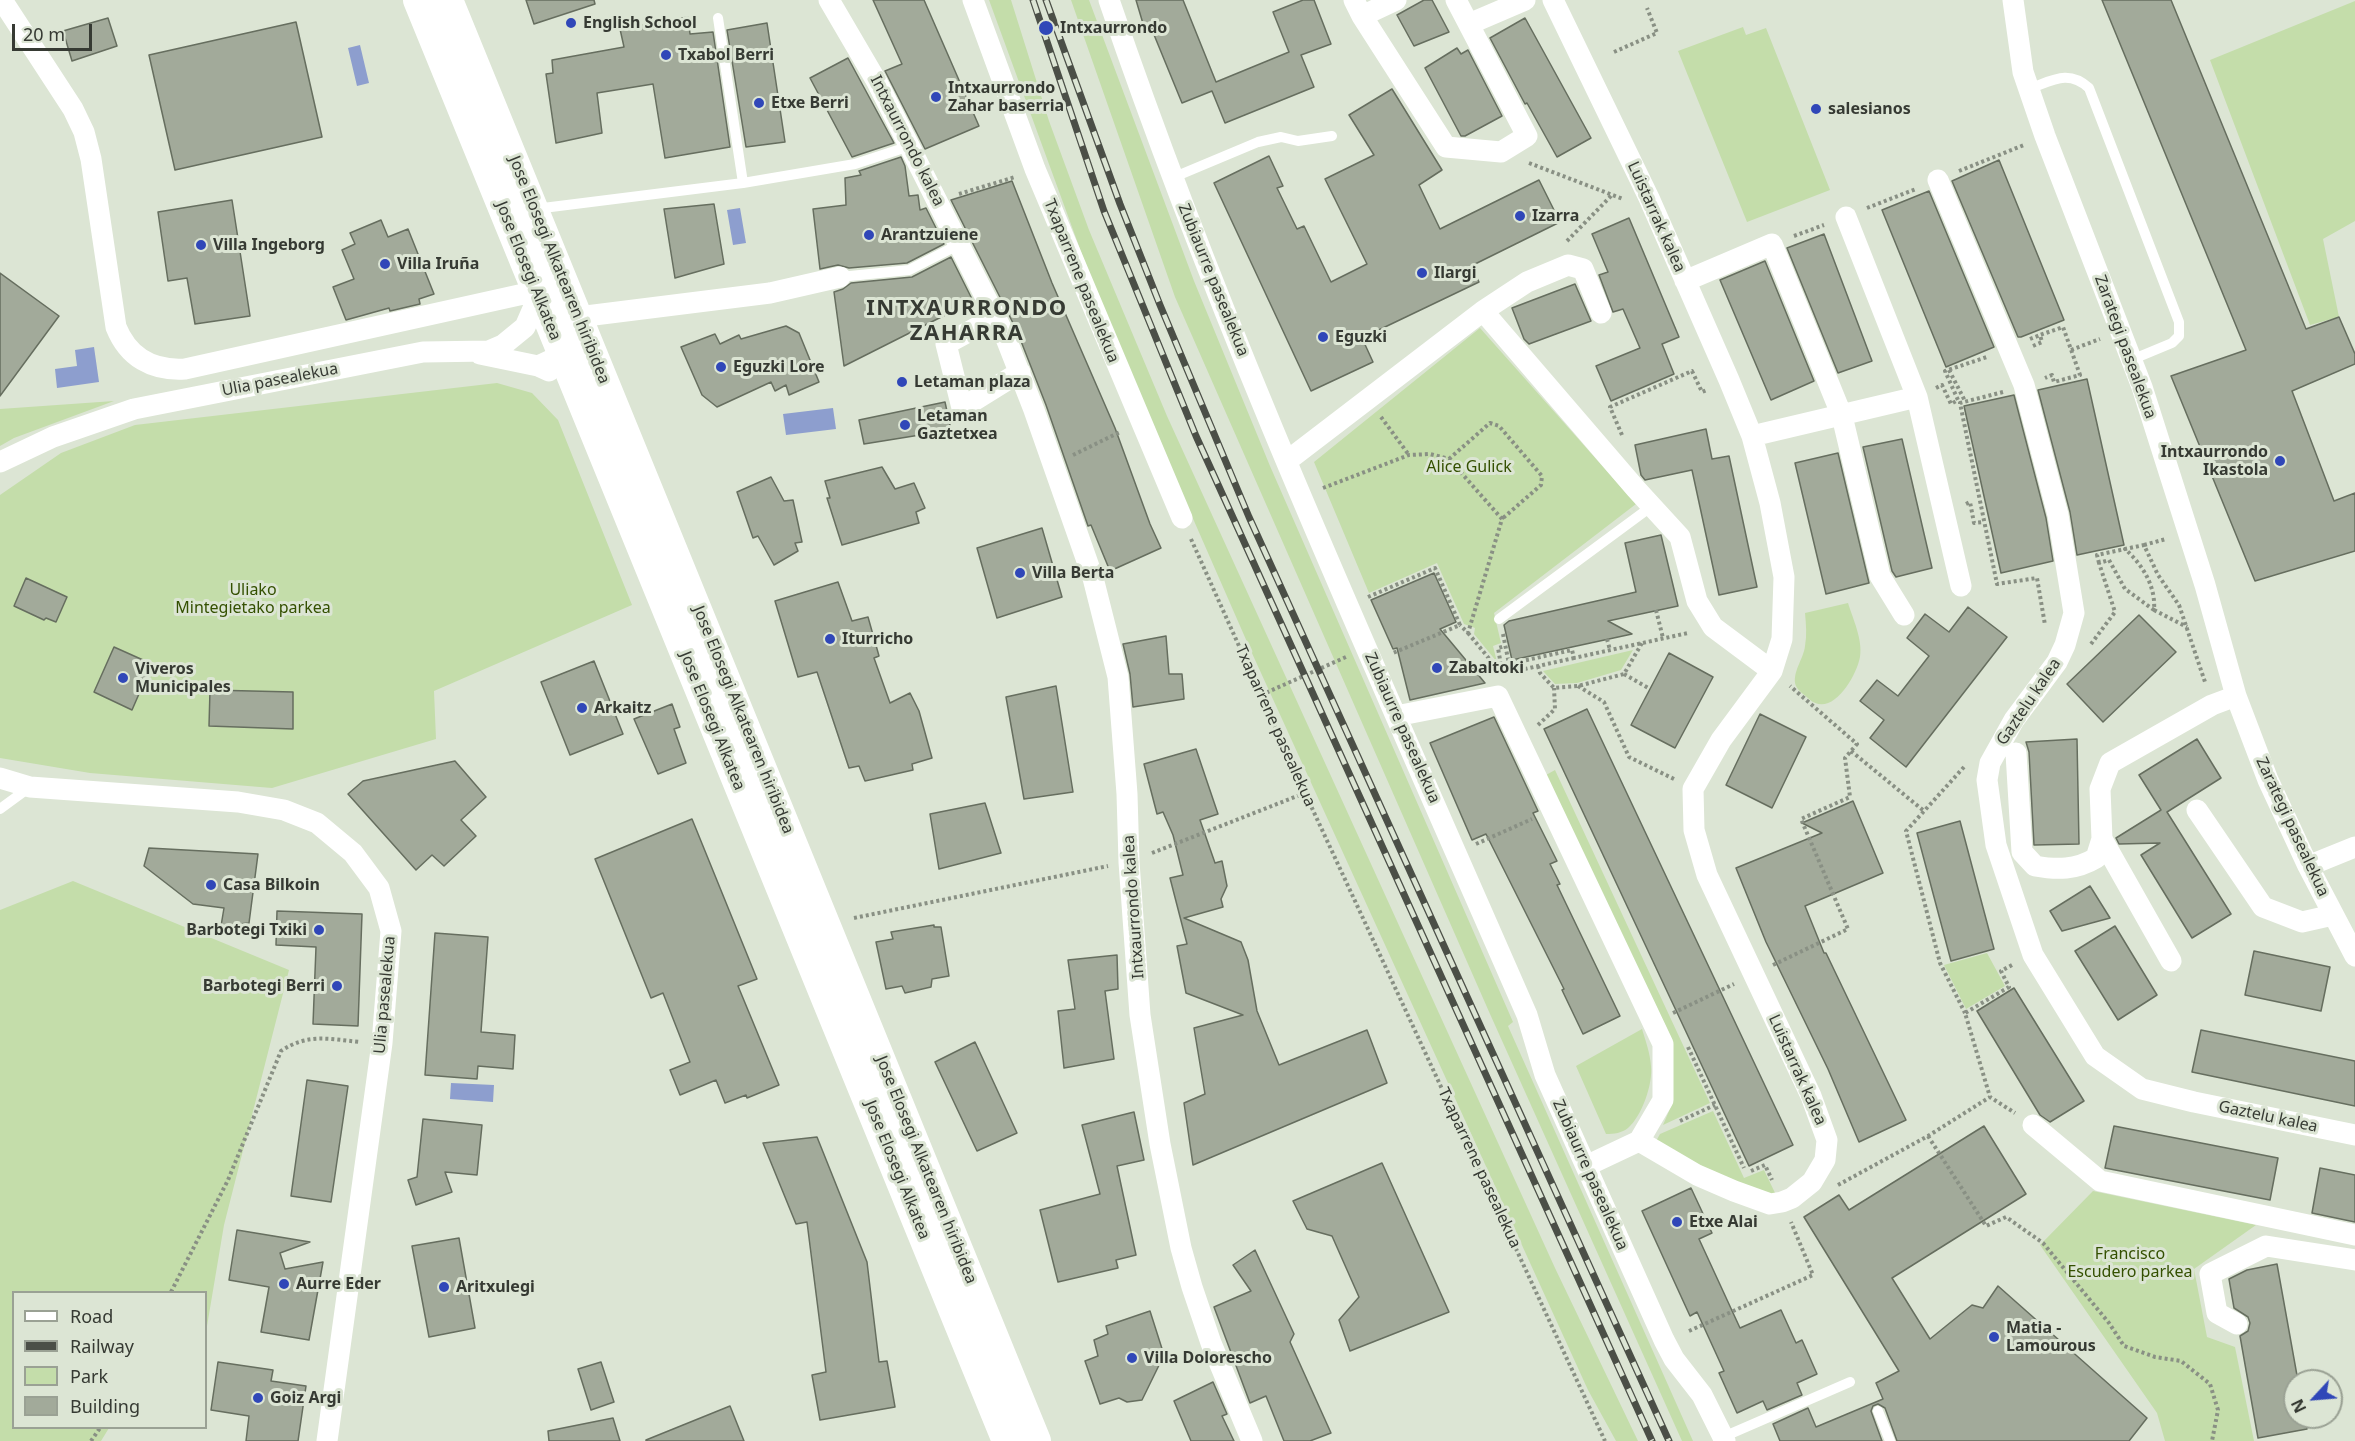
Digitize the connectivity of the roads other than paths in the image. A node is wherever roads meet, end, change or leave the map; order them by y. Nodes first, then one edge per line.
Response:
1 (2, 0) edge
2 (418, 0) edge
3 (448, 0) edge
4 (828, 0) edge
5 (973, 0) edge
6 (1109, 0) edge
7 (1396, 0) edge
8 (1456, 0) edge
9 (1525, 0) edge
10 (1553, 0) edge
11 (2013, 0) edge
12 (1358, 8) edge
13 (718, 18) dead end
14 (1469, 24) junction
15 (2028, 89) junction
16 (1332, 136) dead end
17 (910, 146) junction
18 (1172, 178) junction
19 (1938, 180) road end
20 (743, 183) junction
21 (534, 209) junction
22 (1846, 217) road end
23 (960, 244) junction
24 (840, 278) joint
25 (1685, 281) junction
26 (537, 291) junction
27 (1483, 311) junction
28 (1601, 313) dead end
29 (578, 317) junction
30 (996, 317) junction
31 (474, 352) junction
32 (2132, 360) junction
33 (550, 361) junction
34 (1020, 372) junction
35 (1917, 397) junction
36 (1842, 416) junction
37 (1752, 436) junction
38 (1287, 461) junction
39 (0, 462) edge
40 (1652, 506) junction
41 (1182, 518) road end
42 (1961, 586) dead end
43 (1904, 615) dead end
44 (1499, 619) road end
45 (1773, 671) junction
46 (2236, 696) junction
47 (1396, 716) junction
48 (2016, 753) dead end
49 (0, 778) edge
50 (30, 787) junction
51 (0, 809) edge
52 (2197, 810) dead end
53 (2102, 839) junction
54 (2355, 847) edge
55 (2307, 866) junction
56 (2333, 915) junction
57 (2355, 956) edge
58 (2171, 961) dead end
59 (2033, 1125) road end
60 (2355, 1135) edge
61 (1639, 1141) junction
62 (1586, 1166) junction
63 (2355, 1235) edge
64 (2355, 1260) edge
65 (2237, 1324) dead end
66 (1850, 1382) dead end
67 (1878, 1412) dead end
68 (1724, 1439) edge
69 (327, 1441) edge
70 (1007, 1441) edge
71 (1036, 1441) edge
72 (1252, 1441) edge
73 (1890, 1441) edge

1 - 26 street
2 - 26 main road, Jose Elosegi Alkatea
3 - 21 main road, Jose Elosegi Alkatearen hiribidea
4 - 17 street, Intxaurrondo kalea
5 - 41 street, Txaparrene pasealekua
6 - 18 street, Zubiaurre pasealekua
7 - 12 street
8 - 14 street
9 - 14 street
10 - 25 street, Luistarrak kalea
11 - 15 street, Zarategi pasealekua
12 - 14 street
13 - 20 lane
15 - 32 street, Zarategi pasealekua
15 - 32 lane
16 - 18 lane
17 - 20 lane
17 - 23 street, Intxaurrondo kalea
18 - 38 street, Zubiaurre pasealekua
19 - 60 street, Gaztelu kalea
20 - 21 lane
21 - 29 main road, Jose Elosegi Alkatearen hiribidea
22 - 35 street
23 - 24 lane
23 - 30 street, Intxaurrondo kalea
24 - 29 street
25 - 36 street
25 - 37 street, Luistarrak kalea
26 - 31 street, Ulia pasealekua
26 - 33 main road, Jose Elosegi Alkatea
27 - 28 street
27 - 38 street
27 - 40 street
29 - 33 street
29 - 71 main road, Jose Elosegi Alkatearen hiribidea
30 - 34 street, Intxaurrondo kalea
30 - 34 street
31 - 33 street
31 - 39 street, Ulia pasealekua
32 - 46 street, Zarategi pasealekua
33 - 70 main road, Jose Elosegi Alkatea
34 - 72 street, Intxaurrondo kalea
35 - 36 street
35 - 42 street
36 - 37 street
36 - 43 street
37 - 45 street, Luistarrak kalea
38 - 47 street, Zubiaurre pasealekua
40 - 44 lane
40 - 45 street
45 - 61 street, Luistarrak kalea
46 - 53 street
46 - 55 street, Zarategi pasealekua
47 - 61 street
47 - 62 street, Zubiaurre pasealekua
48 - 53 street
49 - 50 street, Ulia pasealekua
50 - 51 lane
50 - 69 street, Ulia pasealekua
52 - 56 street
53 - 58 street
54 - 55 street
55 - 56 street, Zarategi pasealekua
56 - 57 street, Zarategi pasealekua
59 - 63 street
61 - 62 street
62 - 68 street, Zubiaurre pasealekua
64 - 65 street
66 - 68 lane
67 - 73 lane

